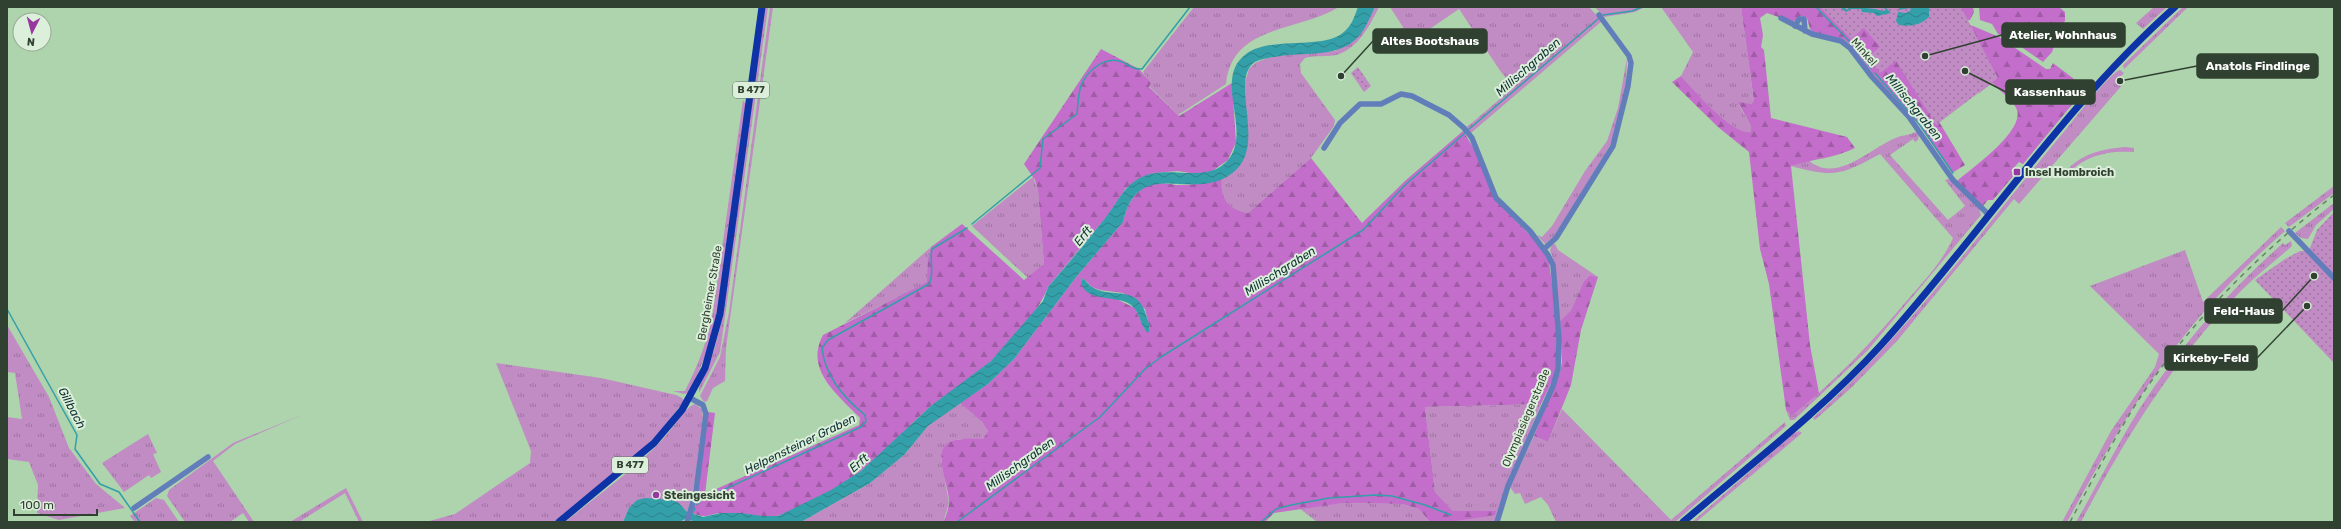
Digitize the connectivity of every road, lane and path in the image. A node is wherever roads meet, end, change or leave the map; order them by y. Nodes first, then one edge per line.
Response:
1 (762, 7) edge
2 (2175, 7) edge
3 (1599, 15) dead end
4 (1781, 18) dead end
5 (1795, 26) junction
6 (1805, 31) junction
7 (1324, 148) dead end
8 (1989, 215) junction
9 (2289, 231) dead end
10 (1544, 249) junction
11 (2334, 278) edge
12 (690, 398) junction
13 (208, 457) dead end
14 (134, 508) dead end
15 (687, 521) edge
16 (559, 522) edge
17 (1498, 522) edge
18 (1683, 522) edge

1 - 12 main road, Bergheimer Straße / B 477
2 - 8 main road
3 - 10 street
4 - 5 street, Minkel
5 - 6 street, Minkel
5 - 6 street, Minkel
6 - 8 street, Minkel
7 - 10 street, Olympiasiegerstraße
8 - 18 main road
9 - 11 street
10 - 17 street, Olympiasiegerstraße
12 - 15 street
12 - 16 main road, Bergheimer Straße / B 477
13 - 14 street

